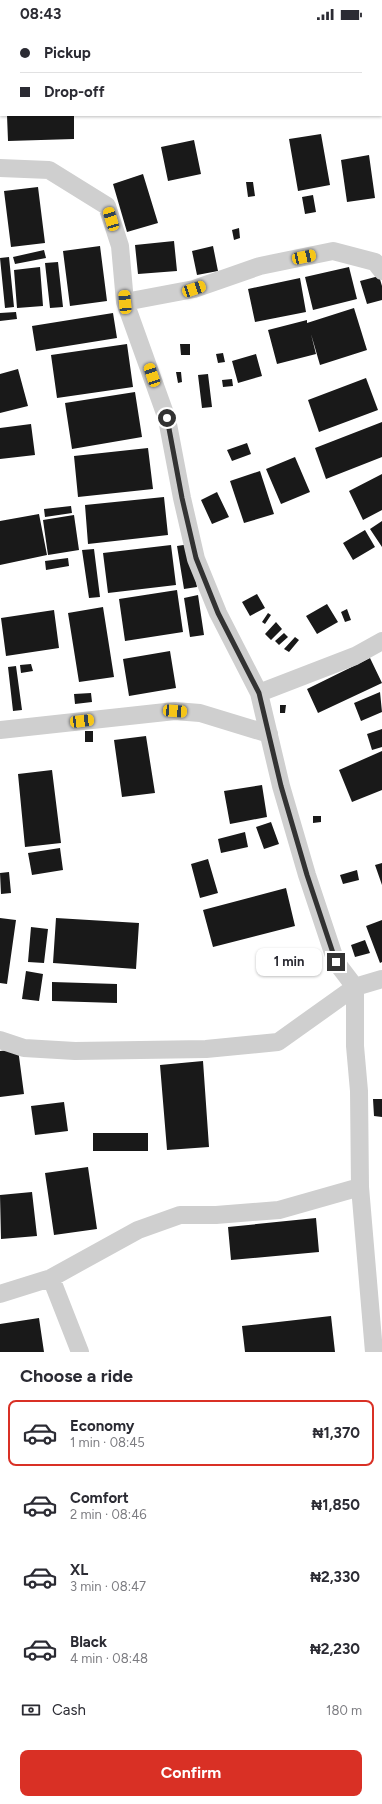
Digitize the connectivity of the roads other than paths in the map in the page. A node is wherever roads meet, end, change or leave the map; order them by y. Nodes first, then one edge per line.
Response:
1 (0, 168) edge
2 (382, 271) edge
3 (125, 302) junction
4 (382, 641) edge
5 (259, 693) junction
6 (0, 730) edge
7 (269, 734) junction
8 (382, 979) edge
9 (354, 987) junction
10 (0, 1040) edge
11 (360, 1186) junction
12 (51, 1278) junction
13 (0, 1294) edge
14 (80, 1352) edge
15 (374, 1352) edge

1 - 3 street
2 - 3 street
3 - 5 street
4 - 5 street
5 - 7 street
6 - 7 street
7 - 9 street
8 - 9 street
9 - 10 street
9 - 11 street
11 - 12 street
11 - 15 street
12 - 13 street
12 - 14 street

